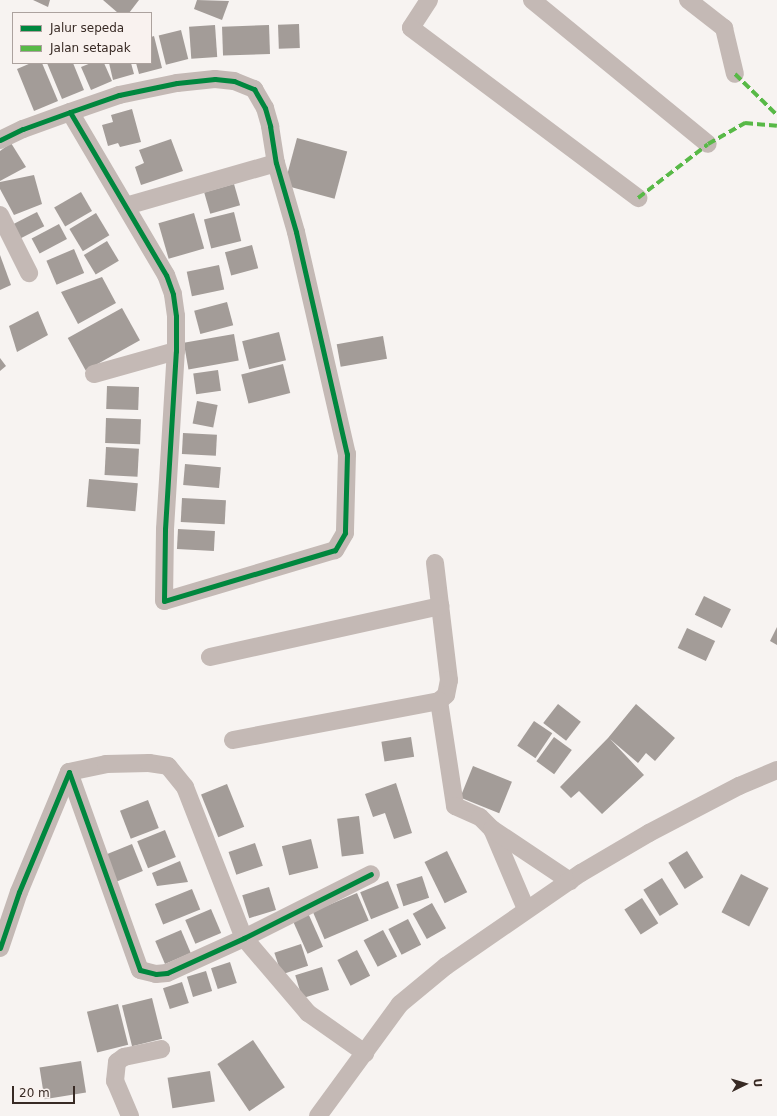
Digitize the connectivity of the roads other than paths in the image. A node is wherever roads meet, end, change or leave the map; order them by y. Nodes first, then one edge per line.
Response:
1 (429, 0) edge
2 (532, 0) edge
3 (688, 0) edge
4 (735, 74) dead end
5 (70, 112) junction
6 (0, 140) edge
7 (708, 144) dead end
8 (276, 163) junction
9 (638, 198) dead end
10 (126, 206) junction
11 (0, 214) edge
12 (29, 273) dead end
13 (176, 351) junction
14 (94, 374) dead end
15 (435, 563) dead end
16 (440, 606) junction
17 (210, 657) dead end
18 (439, 701) junction
19 (233, 740) dead end
20 (777, 770) edge
21 (69, 772) junction
22 (492, 829) junction
23 (371, 874) dead end
24 (570, 881) junction
25 (526, 910) junction
26 (244, 938) junction
27 (0, 948) edge
28 (161, 1049) dead end
29 (365, 1053) junction
30 (130, 1116) edge
31 (318, 1116) edge

1 - 9 street
2 - 7 street
3 - 4 street
5 - 6 street
5 - 8 street
5 - 10 street
8 - 10 street
8 - 13 street
10 - 13 street
11 - 12 street
13 - 14 street
15 - 16 street
16 - 17 street
16 - 18 street
18 - 19 street
18 - 22 street
20 - 24 street
21 - 26 street
21 - 26 street
21 - 27 street
22 - 24 street
22 - 25 street
23 - 26 street
24 - 25 street
25 - 29 street
26 - 29 street
28 - 30 street
29 - 31 street

